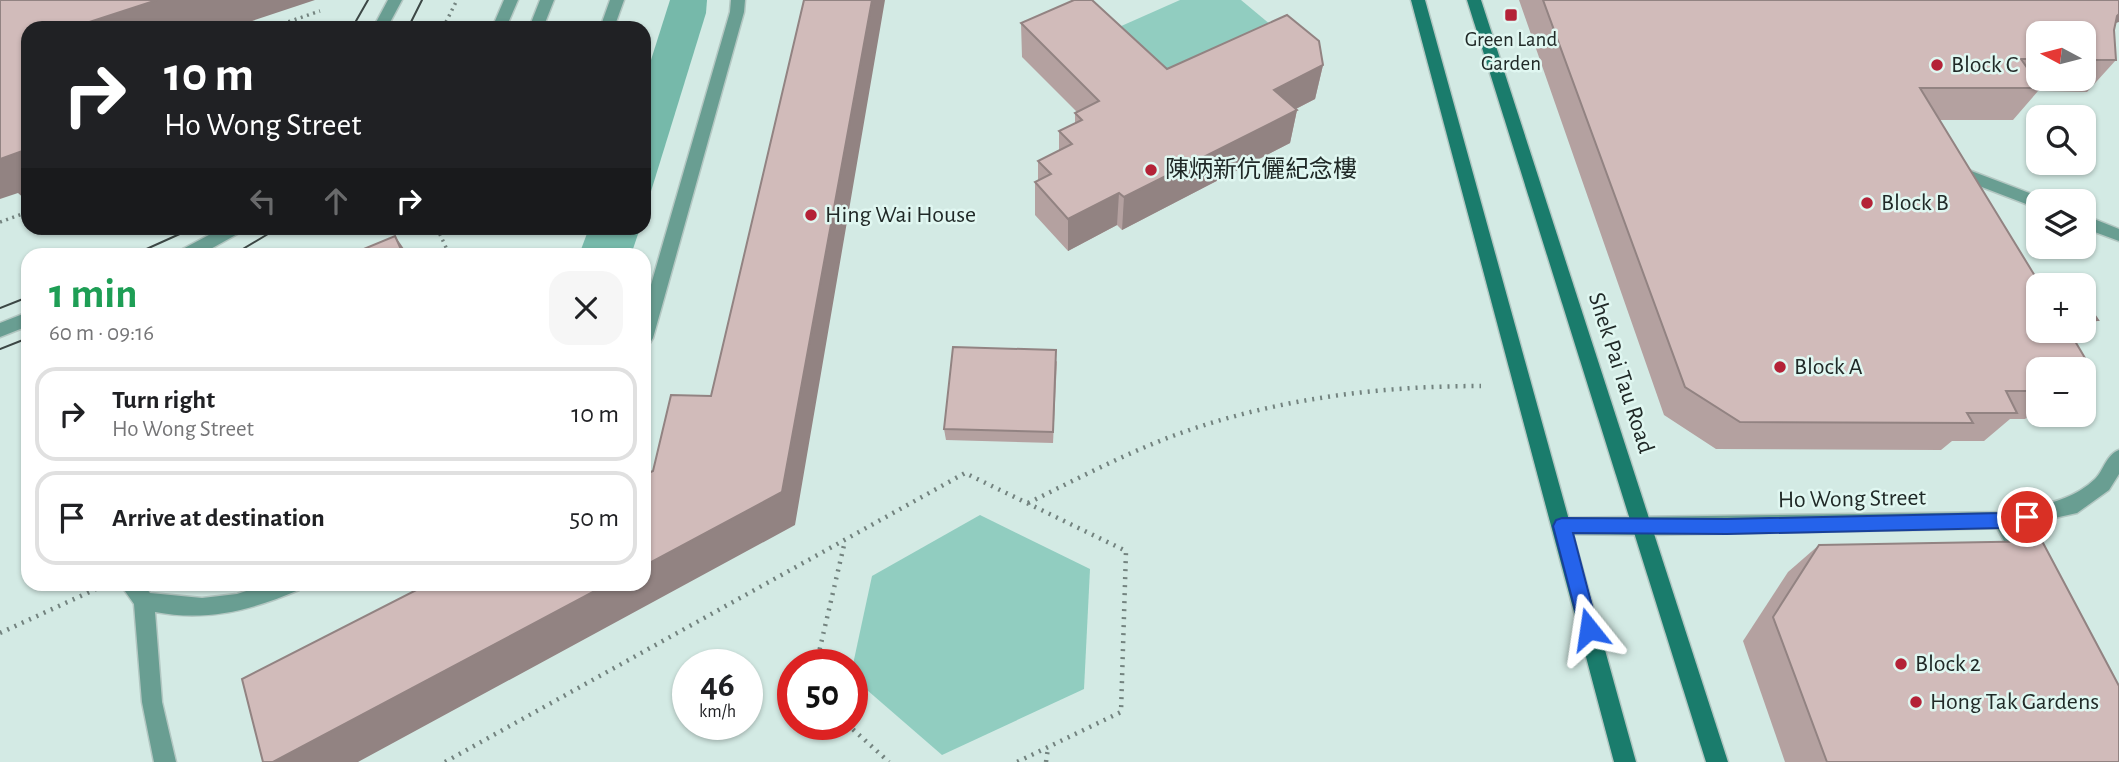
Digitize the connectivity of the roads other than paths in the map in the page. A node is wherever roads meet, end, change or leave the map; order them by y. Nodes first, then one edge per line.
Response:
1 (395, 0) edge
2 (511, 0) edge
3 (547, 0) edge
4 (617, 0) edge
5 (738, 0) edge
6 (1418, 0) edge
7 (1475, 0) edge
8 (384, 21) edge
9 (502, 21) edge
10 (539, 21) edge
11 (610, 21) edge
12 (1966, 175) edge
13 (2026, 199) edge
14 (2096, 226) edge
15 (222, 235) edge
16 (2119, 235) edge
17 (198, 248) edge
18 (651, 313) edge
19 (21, 322) edge
20 (0, 330) edge
21 (2119, 458) edge
22 (2003, 520) junction
23 (1562, 526) junction
24 (1643, 527) junction
25 (2034, 578) edge
26 (136, 591) edge
27 (276, 591) edge
28 (144, 601) junction
29 (165, 762) edge
30 (1625, 762) edge
31 (1717, 762) edge

1 - 8 street
2 - 9 street
3 - 10 street
4 - 11 street
5 - 18 street
6 - 23 main road
7 - 24 main road, Shek Pai Tau Road
12 - 13 street
14 - 16 street
15 - 17 street
19 - 20 street
21 - 22 street, Ho Wong Street
22 - 24 street, Ho Wong Street
22 - 25 street
23 - 24 street, Ho Wong Street
23 - 30 main road
24 - 31 main road, Shek Pai Tau Road
26 - 28 street
27 - 28 street
28 - 29 street

